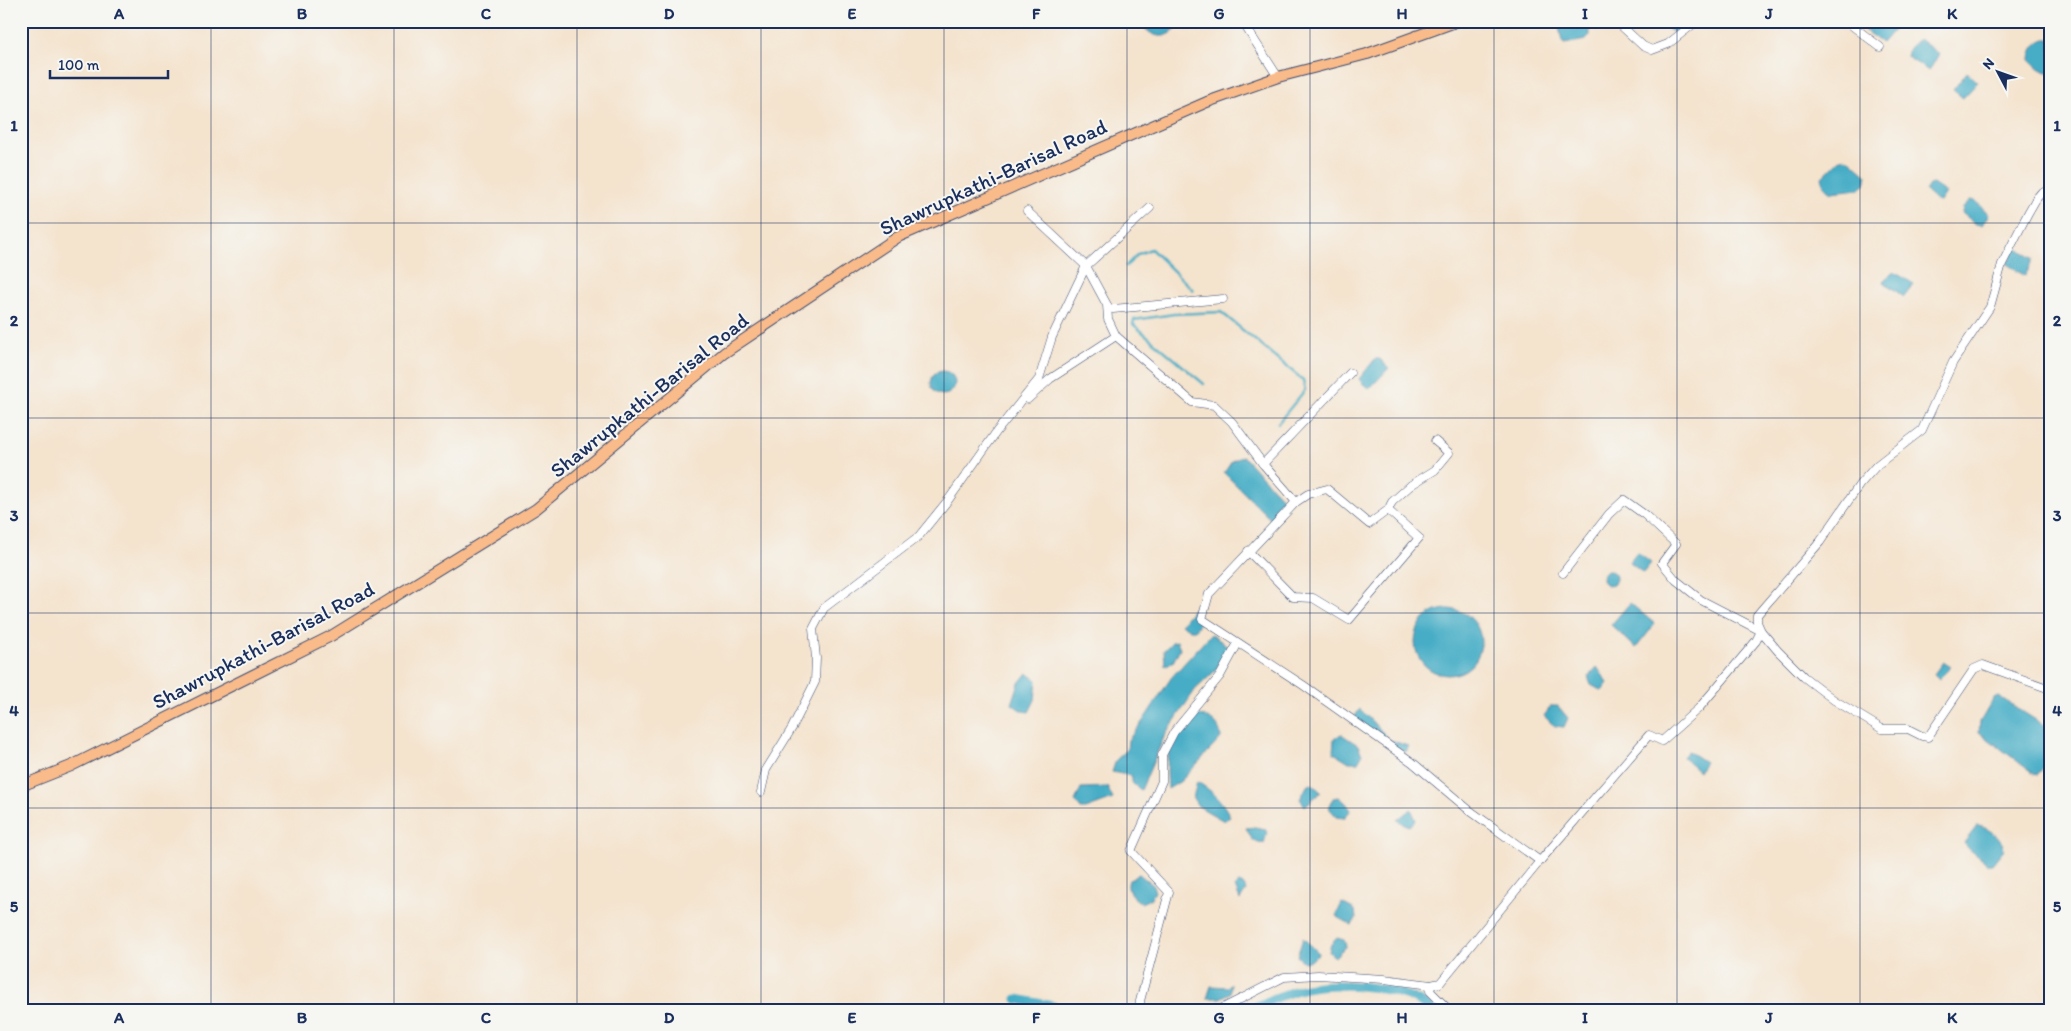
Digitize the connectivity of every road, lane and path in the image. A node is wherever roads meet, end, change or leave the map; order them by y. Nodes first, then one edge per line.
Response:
1 (1242, 21) edge
2 (1458, 21) edge
3 (1616, 21) edge
4 (1697, 21) edge
5 (1846, 21) edge
6 (1880, 47) dead end
7 (1278, 77) junction
8 (2050, 194) edge
9 (1150, 208) dead end
10 (1027, 211) dead end
11 (1086, 266) junction
12 (1223, 300) dead end
13 (1113, 309) dead end
14 (1116, 336) junction
15 (1350, 373) dead end
16 (1017, 409) junction
17 (1435, 441) dead end
18 (1263, 464) junction
19 (1296, 502) junction
20 (1388, 510) junction
21 (1248, 551) junction
22 (1563, 573) dead end
23 (1761, 630) junction
24 (1238, 643) junction
25 (2050, 689) edge
26 (21, 786) edge
27 (760, 792) dead end
28 (1540, 861) junction
29 (1430, 985) junction
30 (1140, 1009) edge
31 (1153, 1010) edge
32 (1219, 1010) edge
33 (1449, 1010) edge

1 - 7 street
2 - 7 main road, Shawrupkathi-Barisal Road
3 - 4 street
5 - 6 street
7 - 26 main road, Shawrupkathi-Barisal Road
8 - 23 street
9 - 11 street
10 - 11 street
11 - 14 street
11 - 16 street
12 - 13 street
14 - 16 street
14 - 18 street
15 - 18 street
16 - 27 street
17 - 20 street
18 - 19 street
19 - 20 street
19 - 21 street
20 - 21 street
21 - 24 street
22 - 23 street
23 - 25 street
23 - 28 street
24 - 28 street
24 - 30 street
28 - 29 street
29 - 32 street
29 - 33 street
30 - 31 street

